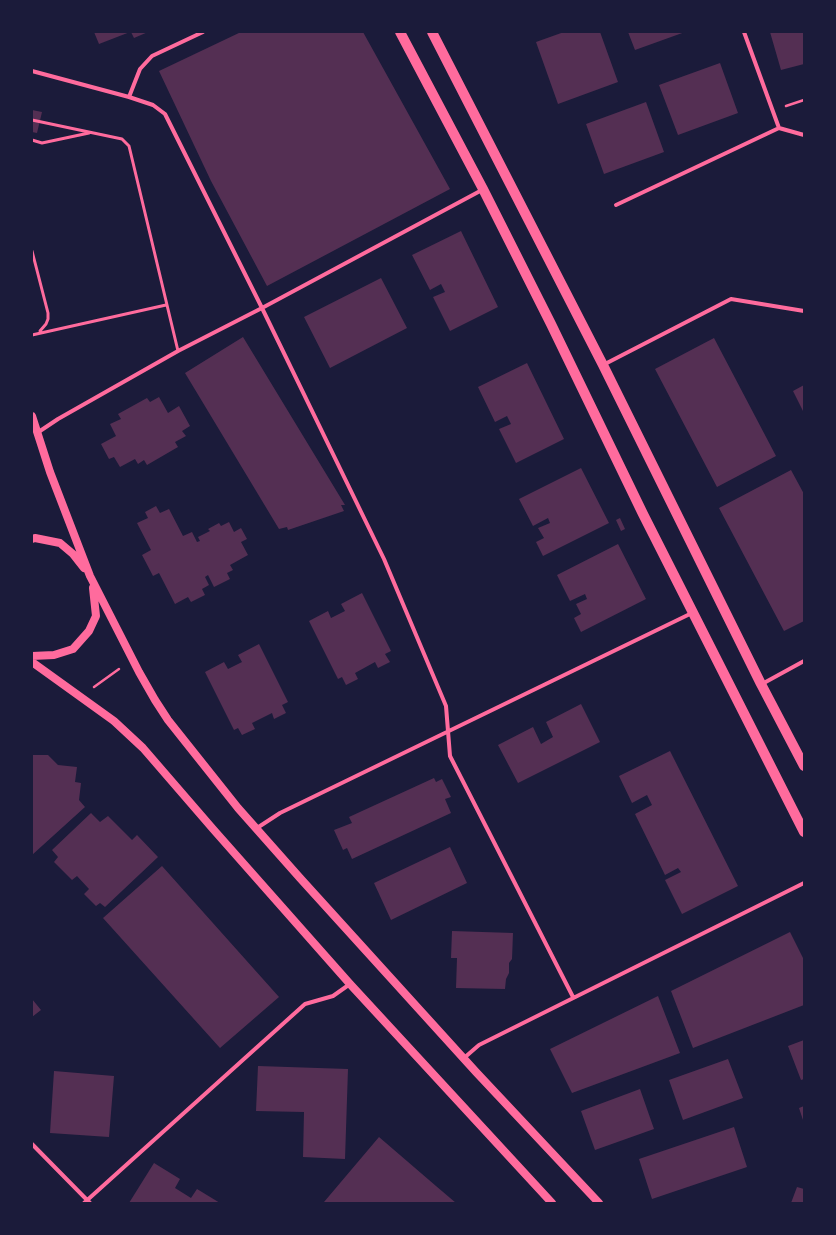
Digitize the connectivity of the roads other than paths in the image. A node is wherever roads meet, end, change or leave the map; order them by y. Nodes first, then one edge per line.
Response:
1 (203, 32) edge
2 (400, 32) edge
3 (432, 32) edge
4 (744, 32) edge
5 (32, 71) edge
6 (129, 96) junction
7 (32, 120) edge
8 (779, 128) junction
9 (90, 132) junction
10 (804, 135) edge
11 (32, 140) edge
12 (483, 189) junction
13 (616, 205) dead end
14 (32, 251) edge
15 (166, 304) junction
16 (262, 308) junction
17 (804, 312) edge
18 (38, 332) junction
19 (32, 335) edge
20 (178, 350) junction
21 (603, 366) junction
22 (32, 416) edge
23 (37, 433) junction
24 (32, 538) edge
25 (90, 576) junction
26 (694, 612) junction
27 (32, 656) edge
28 (804, 661) edge
29 (32, 662) edge
30 (761, 684) junction
31 (447, 731) junction
32 (804, 766) edge
33 (257, 828) junction
34 (804, 832) edge
35 (804, 883) edge
36 (350, 984) junction
37 (573, 997) junction
38 (464, 1058) junction
39 (32, 1144) edge
40 (87, 1202) edge
41 (552, 1203) edge
42 (599, 1203) edge

1 - 6 street
2 - 12 main road
3 - 21 main road
4 - 8 street
5 - 6 street
6 - 16 street
7 - 9 lane
8 - 10 street
8 - 13 street
9 - 11 lane
9 - 15 lane
12 - 16 street
12 - 26 main road
14 - 18 lane
15 - 18 lane
15 - 20 lane
16 - 20 street
16 - 31 street
17 - 21 street
18 - 19 lane
20 - 23 street
21 - 30 main road
22 - 23 main road
23 - 25 main road
24 - 25 main road
25 - 27 main road
25 - 33 main road
26 - 31 street
26 - 34 main road
28 - 30 street
29 - 36 main road
30 - 32 main road
31 - 33 street
31 - 37 street
33 - 38 main road
35 - 37 street
36 - 40 street
36 - 41 main road
37 - 38 street
38 - 42 main road
39 - 40 street

